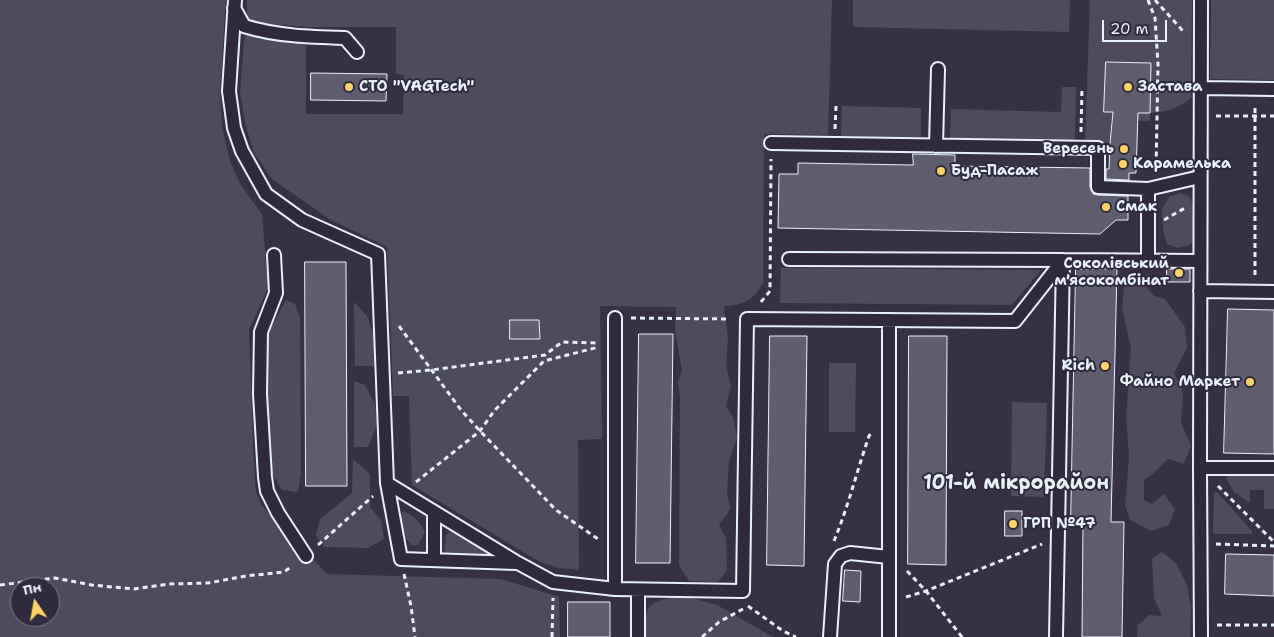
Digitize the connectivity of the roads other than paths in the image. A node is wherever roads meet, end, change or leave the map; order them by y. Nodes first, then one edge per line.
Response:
1 (1201, 0) edge
2 (234, 4) edge
3 (357, 52) dead end
4 (938, 69) dead end
5 (1201, 88) junction
6 (1274, 88) edge
7 (771, 144) road end
8 (936, 146) junction
9 (1200, 177) junction
10 (1151, 188) junction
11 (274, 255) dead end
12 (789, 259) dead end
13 (1063, 260) junction
14 (1148, 261) junction
15 (1200, 261) junction
16 (1200, 291) junction
17 (1274, 292) edge
18 (615, 318) road end
19 (889, 320) junction
20 (1200, 468) junction
21 (1274, 468) edge
22 (387, 483) junction
23 (434, 512) junction
24 (889, 554) junction
25 (306, 556) road end
26 (434, 560) junction
27 (518, 563) junction
28 (616, 589) junction
29 (638, 590) junction
30 (1201, 631) edge
31 (638, 637) edge
32 (830, 637) edge
33 (888, 637) edge
34 (1056, 637) edge

1 - 5 lane
2 - 3 lane
2 - 22 lane
4 - 8 lane
5 - 6 lane
5 - 9 lane
7 - 8 lane
8 - 10 lane
9 - 10 lane
9 - 15 lane
10 - 14 lane
11 - 25 lane
12 - 13 lane
13 - 14 lane
13 - 19 lane
13 - 34 lane
14 - 15 lane
15 - 16 lane
16 - 17 lane
16 - 20 lane
18 - 28 lane
19 - 24 lane
19 - 29 lane
20 - 21 lane
20 - 30 lane
22 - 23 lane
22 - 26 lane
23 - 26 lane
23 - 27 lane
24 - 32 lane
24 - 33 lane
26 - 27 lane
27 - 28 lane
28 - 29 lane
29 - 31 lane

